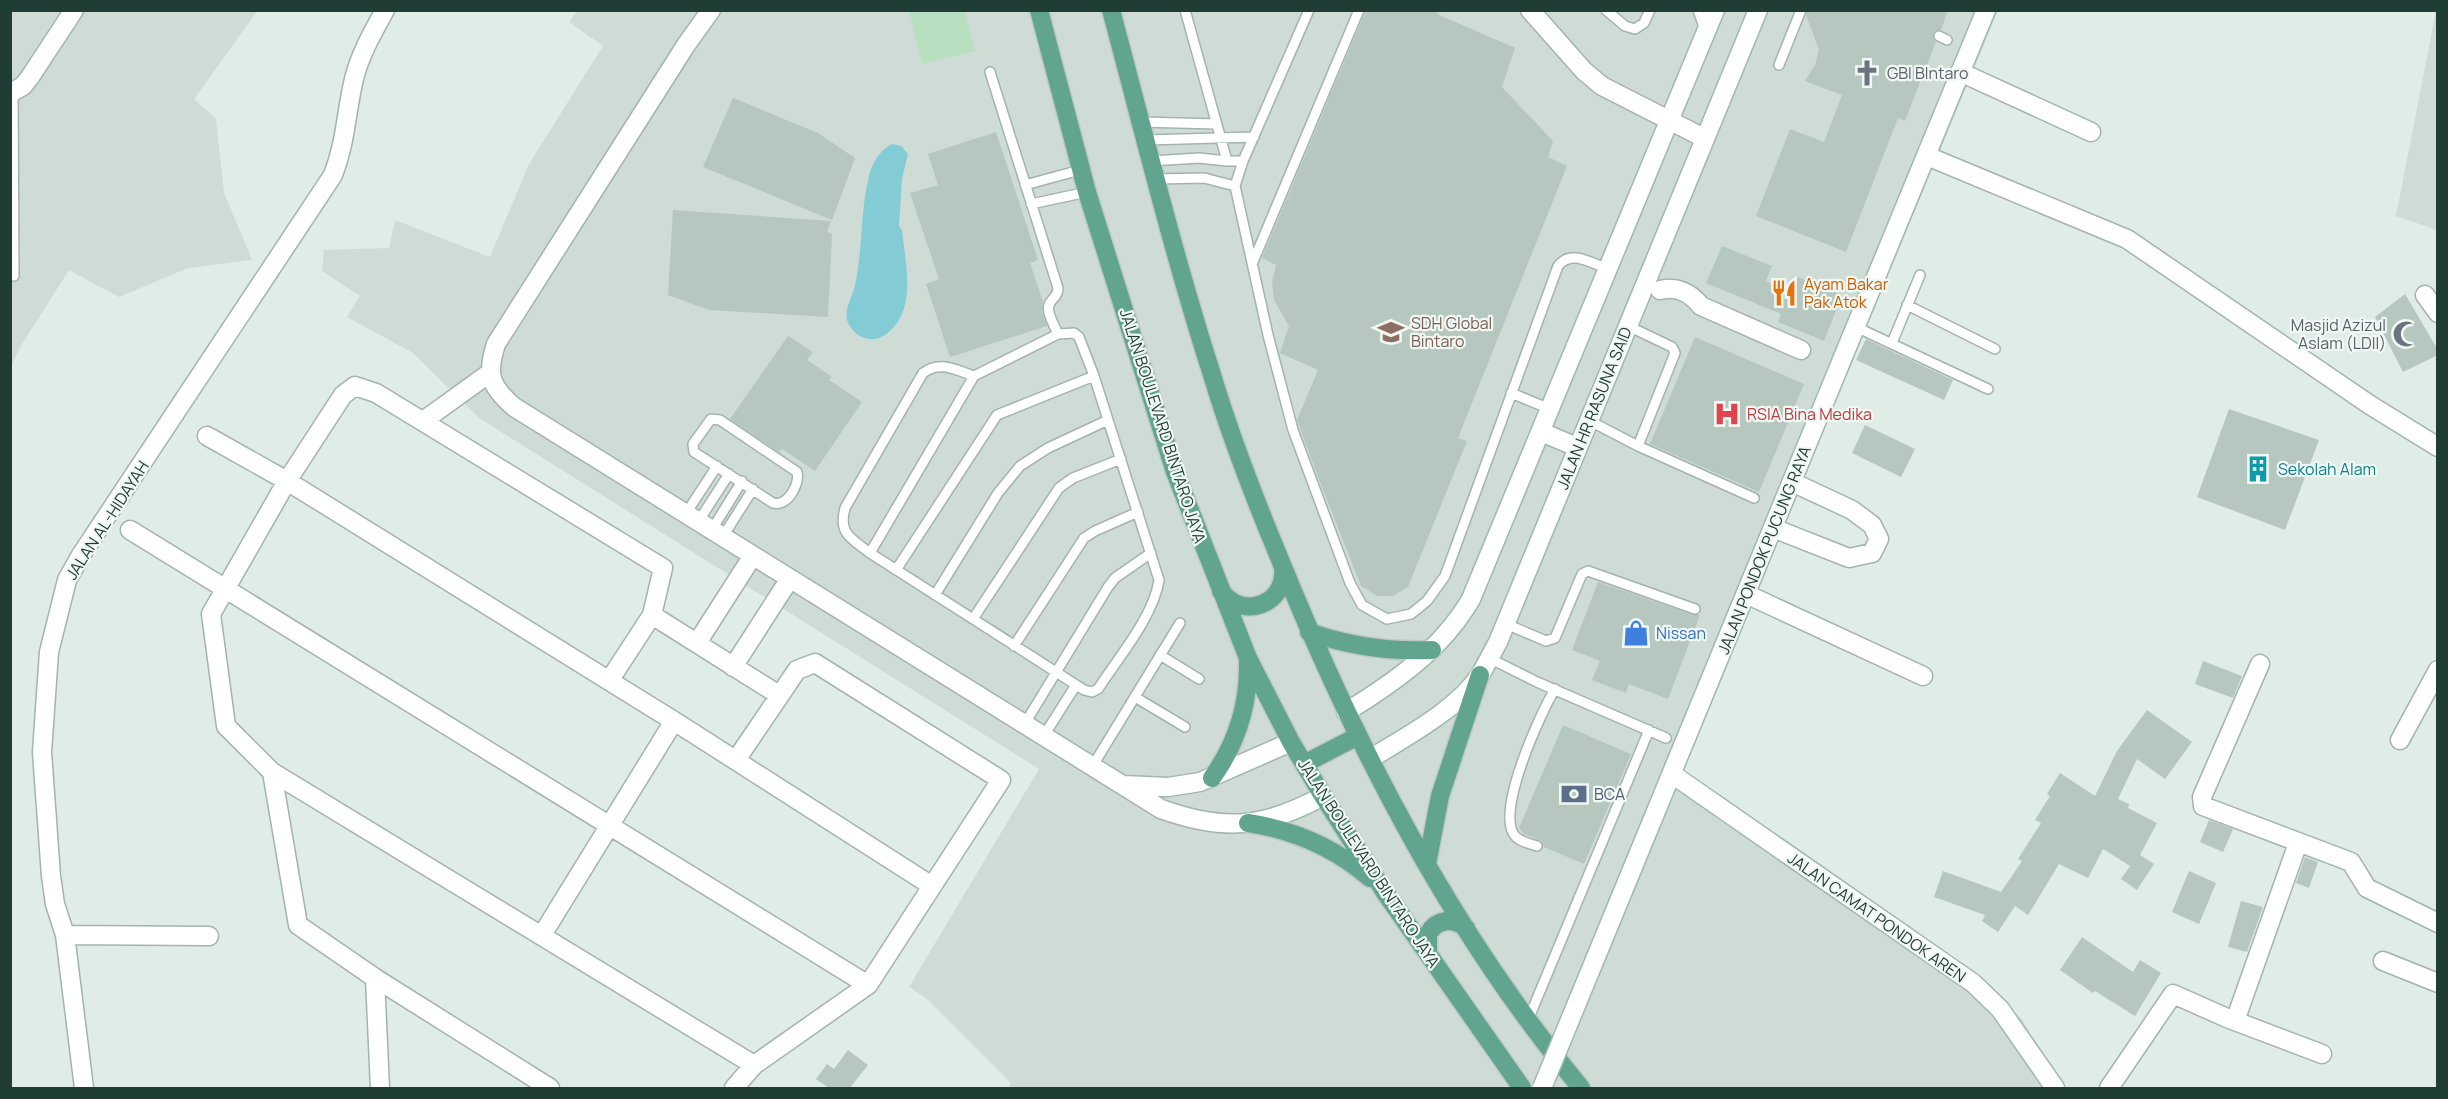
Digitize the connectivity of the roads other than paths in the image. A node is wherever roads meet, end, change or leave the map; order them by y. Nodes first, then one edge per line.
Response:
1 (74, 10) edge
2 (385, 10) edge
3 (711, 10) edge
4 (1039, 10) edge
5 (1111, 10) edge
6 (1185, 10) edge
7 (1309, 10) edge
8 (1359, 10) edge
9 (1530, 10) edge
10 (1606, 10) edge
11 (1650, 10) edge
12 (1698, 10) edge
13 (1715, 10) edge
14 (1758, 10) edge
15 (1801, 10) edge
16 (1986, 10) edge
17 (1706, 32) junction
18 (1779, 65) dead end
19 (990, 72) dead end
20 (1960, 72) junction
21 (12, 93) edge
22 (1669, 121) junction
23 (1140, 122) junction
24 (1217, 124) junction
25 (2091, 132) dead end
26 (1254, 137) junction
27 (1221, 138) junction
28 (1704, 138) junction
29 (1146, 140) junction
30 (1927, 156) junction
31 (1227, 160) junction
32 (1151, 161) junction
33 (1243, 161) junction
34 (1080, 170) junction
35 (1156, 179) junction
36 (1025, 185) junction
37 (1234, 186) junction
38 (1087, 192) junction
39 (1031, 204) junction
40 (1253, 262) junction
41 (1608, 269) junction
42 (1920, 275) dead end
43 (14, 276) dead end
44 (1653, 287) junction
45 (2424, 295) dead end
46 (1907, 305) junction
47 (2438, 313) edge
48 (1628, 326) junction
49 (1856, 327) junction
50 (1058, 334) junction
51 (1892, 343) junction
52 (1995, 349) dead end
53 (1801, 350) dead end
54 (491, 372) junction
55 (974, 376) junction
56 (1094, 376) junction
57 (1988, 389) dead end
58 (1511, 393) junction
59 (1550, 409) junction
60 (1108, 420) junction
61 (1588, 420) junction
62 (423, 421) junction
63 (1541, 432) junction
64 (207, 436) dead end
65 (1638, 446) junction
66 (1577, 447) junction
67 (2438, 447) edge
68 (1121, 459) junction
69 (717, 466) junction
70 (729, 474) junction
71 (287, 481) junction
72 (742, 481) junction
73 (1792, 482) junction
74 (753, 489) junction
75 (1754, 498) dead end
76 (1138, 513) junction
77 (704, 526) junction
78 (1773, 528) junction
79 (130, 530) dead end
80 (1151, 553) junction
81 (870, 554) junction
82 (752, 557) junction
83 (1282, 564) junction
84 (896, 570) junction
85 (789, 580) junction
86 (1219, 588) junction
87 (225, 589) junction
88 (1746, 594) junction
89 (935, 595) junction
90 (1695, 609) dead end
91 (652, 615) junction
92 (973, 619) junction
93 (1180, 623) dead end
94 (1506, 624) junction
95 (1309, 632) junction
96 (697, 643) junction
97 (1014, 645) junction
98 (1432, 650) junction
99 (1160, 656) junction
100 (1248, 658) junction
101 (1489, 658) junction
102 (2260, 664) dead end
103 (733, 667) junction
104 (2438, 669) edge
105 (1058, 674) junction
106 (1479, 675) junction
107 (1923, 676) dead end
108 (1199, 679) dead end
109 (609, 681) junction
110 (1076, 685) junction
111 (1555, 689) junction
112 (779, 695) junction
113 (1135, 697) junction
114 (1347, 712) junction
115 (674, 721) junction
116 (1024, 726) junction
117 (1185, 727) dead end
118 (1649, 730) junction
119 (1358, 736) junction
120 (1043, 737) junction
121 (1666, 738) dead end
122 (2400, 740) dead end
123 (1291, 742) junction
124 (1370, 759) junction
125 (736, 760) junction
126 (1304, 764) junction
127 (1092, 768) junction
128 (272, 772) junction
129 (1672, 774) junction
130 (1212, 778) junction
131 (1119, 784) junction
132 (1323, 796) junction
133 (1248, 823) junction
134 (609, 826) junction
135 (2298, 843) junction
136 (1538, 846) dead end
137 (1427, 864) junction
138 (932, 886) junction
139 (1384, 891) junction
140 (2438, 922) edge
141 (1466, 928) junction
142 (65, 935) junction
143 (542, 935) junction
144 (209, 936) dead end
145 (1428, 954) junction
146 (2383, 961) dead end
147 (375, 978) junction
148 (2438, 983) edge
149 (868, 985) junction
150 (1528, 1020) junction
151 (2235, 1021) junction
152 (2322, 1054) dead end
153 (754, 1065) junction
154 (84, 1089) edge
155 (380, 1089) edge
156 (550, 1089) edge
157 (734, 1089) edge
158 (1522, 1089) edge
159 (1542, 1089) edge
160 (1581, 1089) edge
161 (2055, 1089) edge
162 (2109, 1089) edge

1 - 21 street
2 - 142 street, JALAN AL-HIDAYAH
3 - 54 street
4 - 34 main road, JALAN BOULEVARD BINTARO JAYA
5 - 23 main road
6 - 24 lane
7 - 26 lane
8 - 40 lane
9 - 22 street
10 - 11 lane
12 - 17 lane
13 - 17 street
14 - 28 street, JALAN HR RASUNA SAID
15 - 18 lane
16 - 20 street, JALAN PONDOK PUCUNG RAYA
17 - 22 street
19 - 36 lane
20 - 25 street
20 - 30 street, JALAN PONDOK PUCUNG RAYA
21 - 43 lane
22 - 28 street
22 - 41 street
23 - 24 lane
23 - 29 main road
24 - 27 lane
26 - 27 lane
26 - 33 lane
27 - 29 lane
27 - 31 lane
28 - 44 street, JALAN HR RASUNA SAID
29 - 32 main road
30 - 49 street, JALAN PONDOK PUCUNG RAYA
30 - 67 street
31 - 32 lane
31 - 33 lane
32 - 35 main road
33 - 37 lane
34 - 36 lane
34 - 38 main road, JALAN BOULEVARD BINTARO JAYA
35 - 37 lane
35 - 83 main road
36 - 39 lane
37 - 40 lane
38 - 39 lane
38 - 86 main road, JALAN BOULEVARD BINTARO JAYA
39 - 50 lane
40 - 58 lane
41 - 58 lane
41 - 59 street
42 - 46 lane
44 - 48 street, JALAN HR RASUNA SAID
44 - 53 street
45 - 47 street
46 - 51 lane
46 - 52 lane
48 - 61 street, JALAN HR RASUNA SAID
48 - 65 lane
49 - 51 lane
49 - 73 street, JALAN PONDOK PUCUNG RAYA
50 - 55 lane
50 - 56 lane
51 - 57 lane
54 - 62 street
54 - 77 street
55 - 81 lane
55 - 81 lane
56 - 60 lane
56 - 84 lane
58 - 59 lane
59 - 63 street
60 - 68 lane
60 - 89 lane
61 - 65 lane
61 - 66 street, JALAN HR RASUNA SAID
62 - 71 street
62 - 91 street
63 - 66 street
63 - 98 street
64 - 71 street
65 - 75 lane
66 - 94 street, JALAN HR RASUNA SAID
68 - 76 lane
68 - 92 lane
69 - 70 lane
69 - 74 lane
69 - 77 lane
70 - 72 lane
70 - 77 lane
71 - 87 street
71 - 109 street
72 - 74 lane
72 - 77 lane
73 - 78 street, JALAN PONDOK PUCUNG RAYA
73 - 78 street
74 - 77 lane
76 - 80 lane
76 - 97 lane
77 - 82 street
78 - 88 street, JALAN PONDOK PUCUNG RAYA
79 - 87 street
80 - 105 lane
80 - 110 lane
81 - 84 lane
82 - 85 street
82 - 96 street
83 - 86 main road
83 - 95 main road
84 - 89 lane
85 - 103 street
85 - 116 street
86 - 100 main road, JALAN BOULEVARD BINTARO JAYA
87 - 128 street
87 - 134 street
88 - 107 street
88 - 129 street, JALAN PONDOK PUCUNG RAYA
89 - 92 lane
90 - 94 lane
91 - 96 street
91 - 109 street
92 - 97 lane
93 - 99 lane
94 - 101 street, JALAN HR RASUNA SAID
95 - 98 main road
95 - 114 main road
96 - 103 street
97 - 105 lane
98 - 114 street
99 - 108 lane
99 - 113 lane
100 - 123 main road, JALAN BOULEVARD BINTARO JAYA
100 - 130 main road
101 - 106 street, JALAN HR RASUNA SAID
101 - 111 lane
102 - 135 street
103 - 112 street
104 - 122 street
105 - 110 lane
105 - 116 lane
106 - 124 street, JALAN HR RASUNA SAID
106 - 137 main road
109 - 115 street
110 - 120 lane
111 - 118 lane
111 - 136 lane
112 - 125 street
112 - 138 street
113 - 117 lane
113 - 127 lane
114 - 119 main road
115 - 125 street
115 - 134 street
116 - 120 street
118 - 121 lane
118 - 150 lane
119 - 124 main road
119 - 126 main road
120 - 127 street
123 - 126 main road, JALAN BOULEVARD BINTARO JAYA
123 - 130 street
124 - 137 main road
125 - 138 street
126 - 132 main road, JALAN BOULEVARD BINTARO JAYA
127 - 131 street
128 - 143 street
128 - 147 street
129 - 159 street, JALAN PONDOK PUCUNG RAYA, bridge
129 - 161 street, JALAN CAMAT PONDOK AREN
130 - 131 street
131 - 133 street
132 - 133 street
132 - 139 main road, JALAN BOULEVARD BINTARO JAYA
133 - 139 main road
134 - 143 street
134 - 149 street
135 - 140 street
135 - 151 street
137 - 141 main road
138 - 149 street
139 - 145 main road, JALAN BOULEVARD BINTARO JAYA
141 - 145 main road
141 - 150 main road
142 - 144 street
142 - 154 street, JALAN AL-HIDAYAH
143 - 153 street
145 - 158 main road, JALAN BOULEVARD BINTARO JAYA
146 - 148 street
147 - 155 street
147 - 156 street
149 - 153 street
150 - 160 main road
151 - 152 street
151 - 162 street
153 - 157 street

